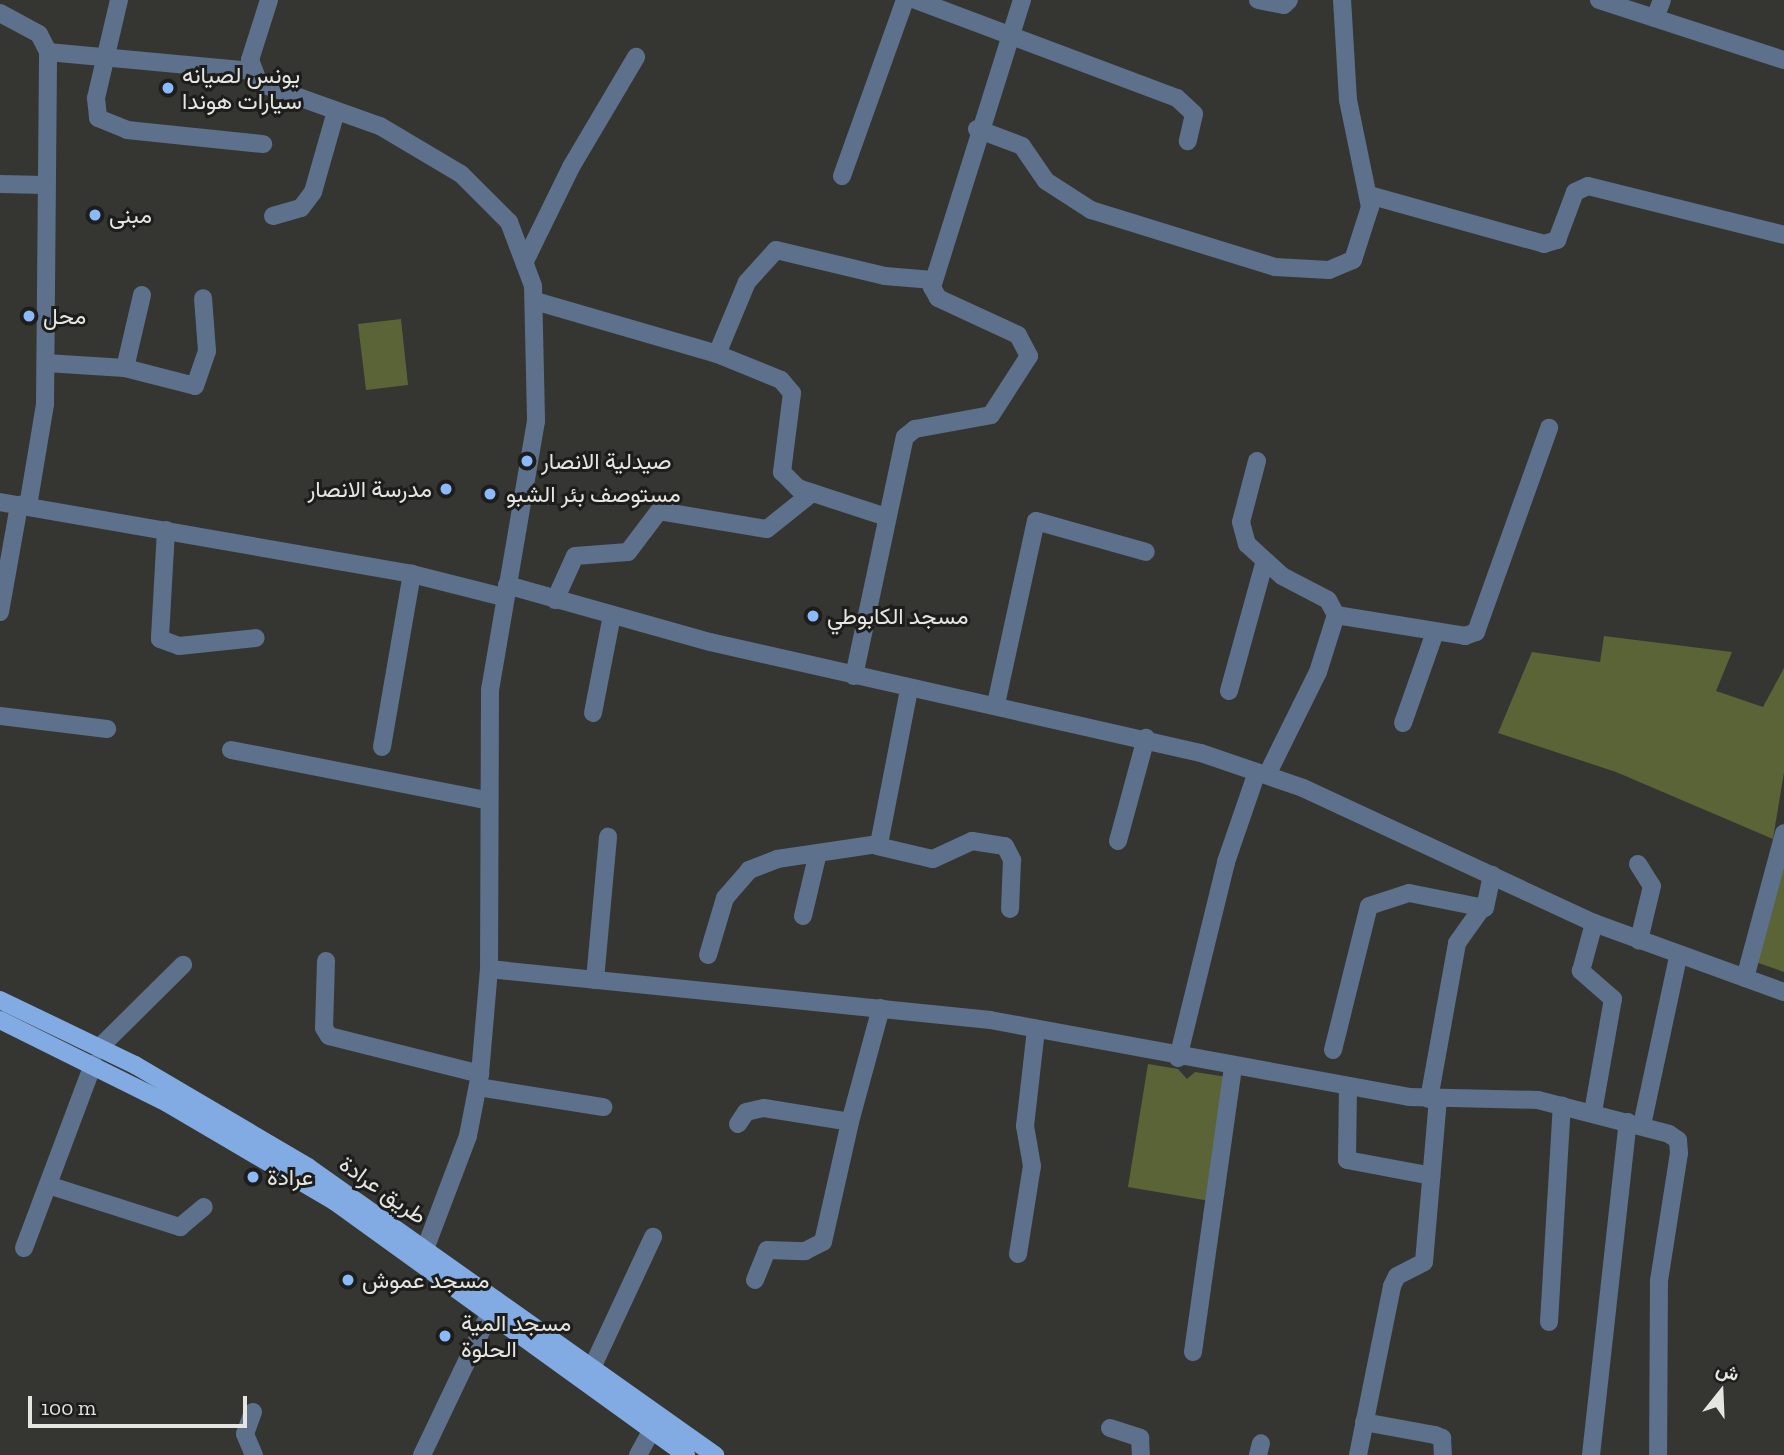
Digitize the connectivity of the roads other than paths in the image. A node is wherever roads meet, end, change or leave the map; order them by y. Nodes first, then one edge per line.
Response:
1 (119, 0) edge
2 (269, 0) edge
3 (905, 0) edge
4 (916, 0) edge
5 (1022, 0) edge
6 (1258, 0) edge
7 (1289, 0) edge
8 (1342, 0) edge
9 (1599, 0) edge
10 (1662, 0) edge
11 (0, 13) edge
12 (1655, 18) junction
13 (1011, 36) junction
14 (48, 52) junction
15 (103, 56) junction
16 (636, 57) dead end
17 (1784, 60) edge
18 (252, 71) junction
19 (336, 111) junction
20 (977, 129) junction
21 (1188, 141) dead end
22 (263, 144) dead end
23 (842, 176) dead end
24 (0, 184) edge
25 (46, 185) junction
26 (1369, 195) junction
27 (273, 216) dead end
28 (1784, 234) edge
29 (526, 259) junction
30 (933, 280) junction
31 (142, 295) dead end
32 (203, 298) dead end
33 (535, 302) junction
34 (717, 354) junction
35 (46, 363) junction
36 (125, 368) junction
37 (1549, 428) dead end
38 (1257, 461) dead end
39 (812, 492) junction
40 (0, 502) edge
41 (24, 505) junction
42 (886, 517) junction
43 (166, 530) junction
44 (1146, 552) dead end
45 (1264, 564) junction
46 (412, 574) junction
47 (505, 591) junction
48 (555, 600) junction
49 (0, 612) edge
50 (612, 615) junction
51 (1336, 615) junction
52 (1435, 632) junction
53 (256, 638) dead end
54 (854, 676) junction
55 (909, 689) junction
56 (1229, 691) dead end
57 (996, 704) junction
58 (593, 713) dead end
59 (0, 716) edge
60 (1403, 723) dead end
61 (107, 729) dead end
62 (1146, 738) junction
63 (382, 747) dead end
64 (230, 750) dead end
65 (1262, 773) junction
66 (486, 800) junction
67 (1784, 833) edge
68 (608, 837) dead end
69 (1118, 841) dead end
70 (877, 846) junction
71 (817, 857) junction
72 (1638, 864) dead end
73 (1492, 875) junction
74 (1482, 908) junction
75 (1010, 909) dead end
76 (803, 916) dead end
77 (1594, 923) junction
78 (1639, 940) junction
79 (708, 955) dead end
80 (1678, 957) junction
81 (326, 961) dead end
82 (183, 965) dead end
83 (489, 969) junction
84 (1745, 978) junction
85 (595, 980) junction
86 (1784, 992) edge
87 (0, 1000) edge
88 (881, 1008) junction
89 (1, 1023) edge
90 (1036, 1029) junction
91 (1333, 1050) dead end
92 (96, 1055) junction
93 (1178, 1058) junction
94 (1233, 1068) junction
95 (479, 1081) junction
96 (1348, 1087) junction
97 (1434, 1100) junction
98 (1562, 1105) junction
99 (603, 1107) dead end
100 (1593, 1112) junction
101 (850, 1122) junction
102 (738, 1124) dead end
103 (1635, 1124) junction
104 (1432, 1175) junction
105 (48, 1185) junction
106 (204, 1207) dead end
107 (653, 1237) dead end
108 (24, 1248) dead end
109 (1018, 1254) dead end
110 (423, 1255) junction
111 (755, 1280) dead end
112 (492, 1307) junction
113 (1549, 1322) dead end
114 (1193, 1352) dead end
115 (591, 1370) junction
116 (253, 1412) dead end
117 (1364, 1422) junction
118 (1110, 1428) dead end
119 (652, 1430) junction
120 (254, 1455) edge
121 (422, 1455) edge
122 (638, 1455) edge
123 (686, 1455) edge
124 (715, 1455) edge
125 (1141, 1455) edge
126 (1358, 1455) edge
127 (1443, 1455) edge
128 (1591, 1455) edge
129 (1658, 1455) edge

1 - 15 street
2 - 18 street
3 - 23 street
4 - 13 street
5 - 13 street
6 - 7 street
8 - 26 street
9 - 12 street
10 - 12 street
11 - 14 street
12 - 17 street
13 - 20 street
13 - 21 street
14 - 15 street
14 - 25 street
15 - 18 street
15 - 22 street
16 - 29 street
18 - 19 street
19 - 27 street
19 - 29 street
20 - 26 street
20 - 30 street
24 - 25 street
25 - 35 street
26 - 28 street
29 - 33 street
30 - 34 street
30 - 42 street
31 - 36 street
32 - 36 street
33 - 34 street
33 - 47 street
34 - 39 street
35 - 36 street
35 - 41 street
37 - 52 street
38 - 45 street
39 - 42 street
39 - 48 street
40 - 41 street
41 - 43 street
41 - 49 street
42 - 54 street
43 - 46 street
43 - 53 street
44 - 57 street
45 - 51 street
45 - 56 street
46 - 47 street
46 - 63 street
47 - 48 street
47 - 66 street
48 - 50 street
50 - 54 street
50 - 58 street
51 - 52 street
51 - 65 street
52 - 60 street
54 - 55 street
55 - 57 street
55 - 70 street
57 - 62 street
59 - 61 street
62 - 65 street
62 - 69 street
64 - 66 street
65 - 73 street
65 - 93 street
66 - 83 street
67 - 84 street
68 - 85 street
70 - 71 street
70 - 75 street
71 - 76 street
71 - 79 street
72 - 78 street
73 - 74 street
73 - 77 street
74 - 91 street
74 - 97 street
77 - 78 street
77 - 100 street
78 - 80 street
80 - 84 street
80 - 103 street
81 - 95 street
82 - 92 street
83 - 85 street
83 - 95 street
84 - 86 street
85 - 88 street
87 - 92 main road, طريق عرادة
88 - 90 street
88 - 101 street
89 - 92 main road, طريق عرادة
90 - 93 street
90 - 109 street
92 - 105 street
92 - 110 main road, طريق عرادة
93 - 94 street
94 - 96 street
94 - 114 street
95 - 99 street
95 - 110 street
96 - 97 street
96 - 104 street
97 - 98 street
97 - 104 street
98 - 100 street
98 - 113 street
100 - 103 street
101 - 102 street
101 - 111 street
103 - 128 street
103 - 129 street
104 - 117 street
105 - 106 street
105 - 108 street
107 - 115 street
110 - 112 main road, طريق عرادة
112 - 115 main road, طريق عرادة
112 - 119 main road, طريق عرادة
112 - 121 street
115 - 124 main road, طريق عرادة
116 - 120 street
117 - 126 street
117 - 127 street
118 - 125 street
119 - 122 street
119 - 123 main road, طريق عرادة

